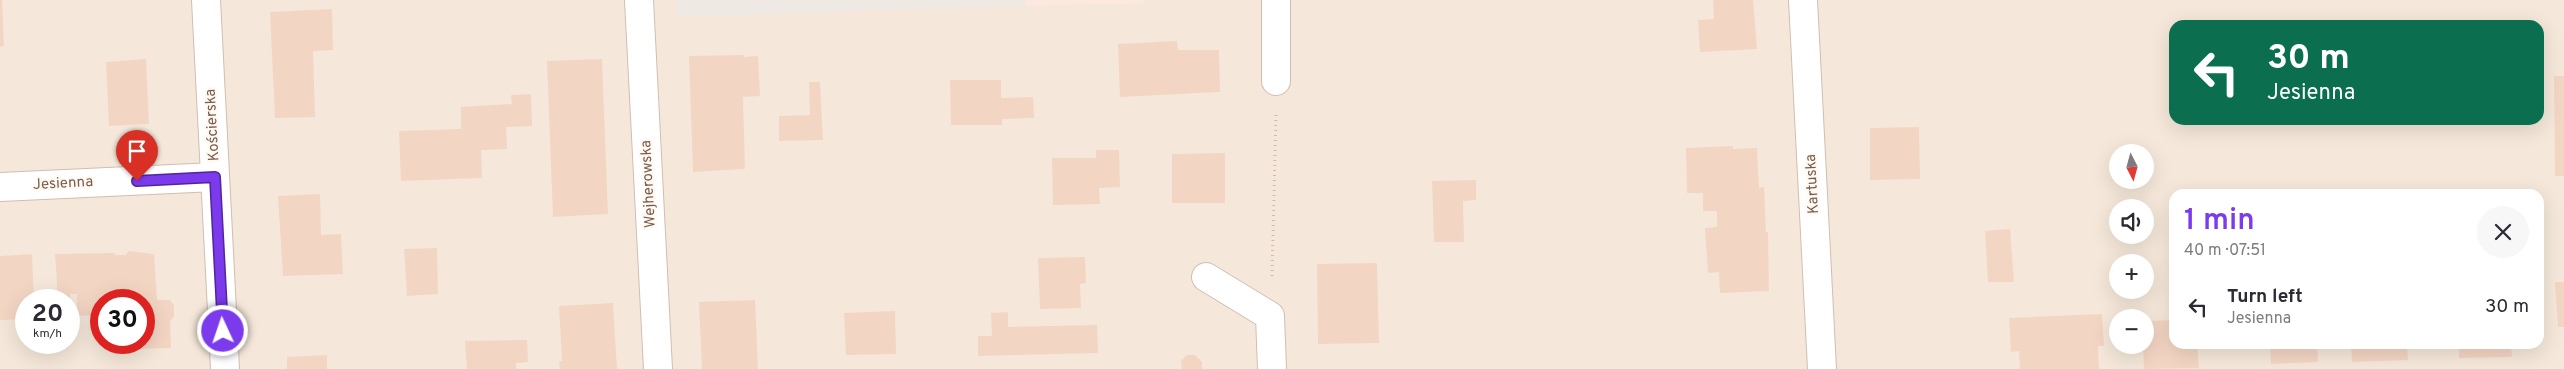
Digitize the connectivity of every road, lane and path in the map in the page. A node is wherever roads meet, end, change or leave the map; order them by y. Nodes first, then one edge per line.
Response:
1 (206, 0) edge
2 (639, 0) edge
3 (1276, 0) edge
4 (1803, 0) edge
5 (1276, 81) joint
6 (215, 177) junction
7 (0, 187) edge
8 (1206, 277) dead end
9 (1270, 316) junction
10 (225, 369) edge
11 (658, 369) edge
12 (1272, 369) edge
13 (1822, 369) edge

1 - 6 street, Kościerska
2 - 11 street, Wejherowska
3 - 5 street
4 - 13 street, Kartuska
5 - 9 path
6 - 7 street, Jesienna
6 - 10 street, Kościerska
8 - 9 street
9 - 12 street

